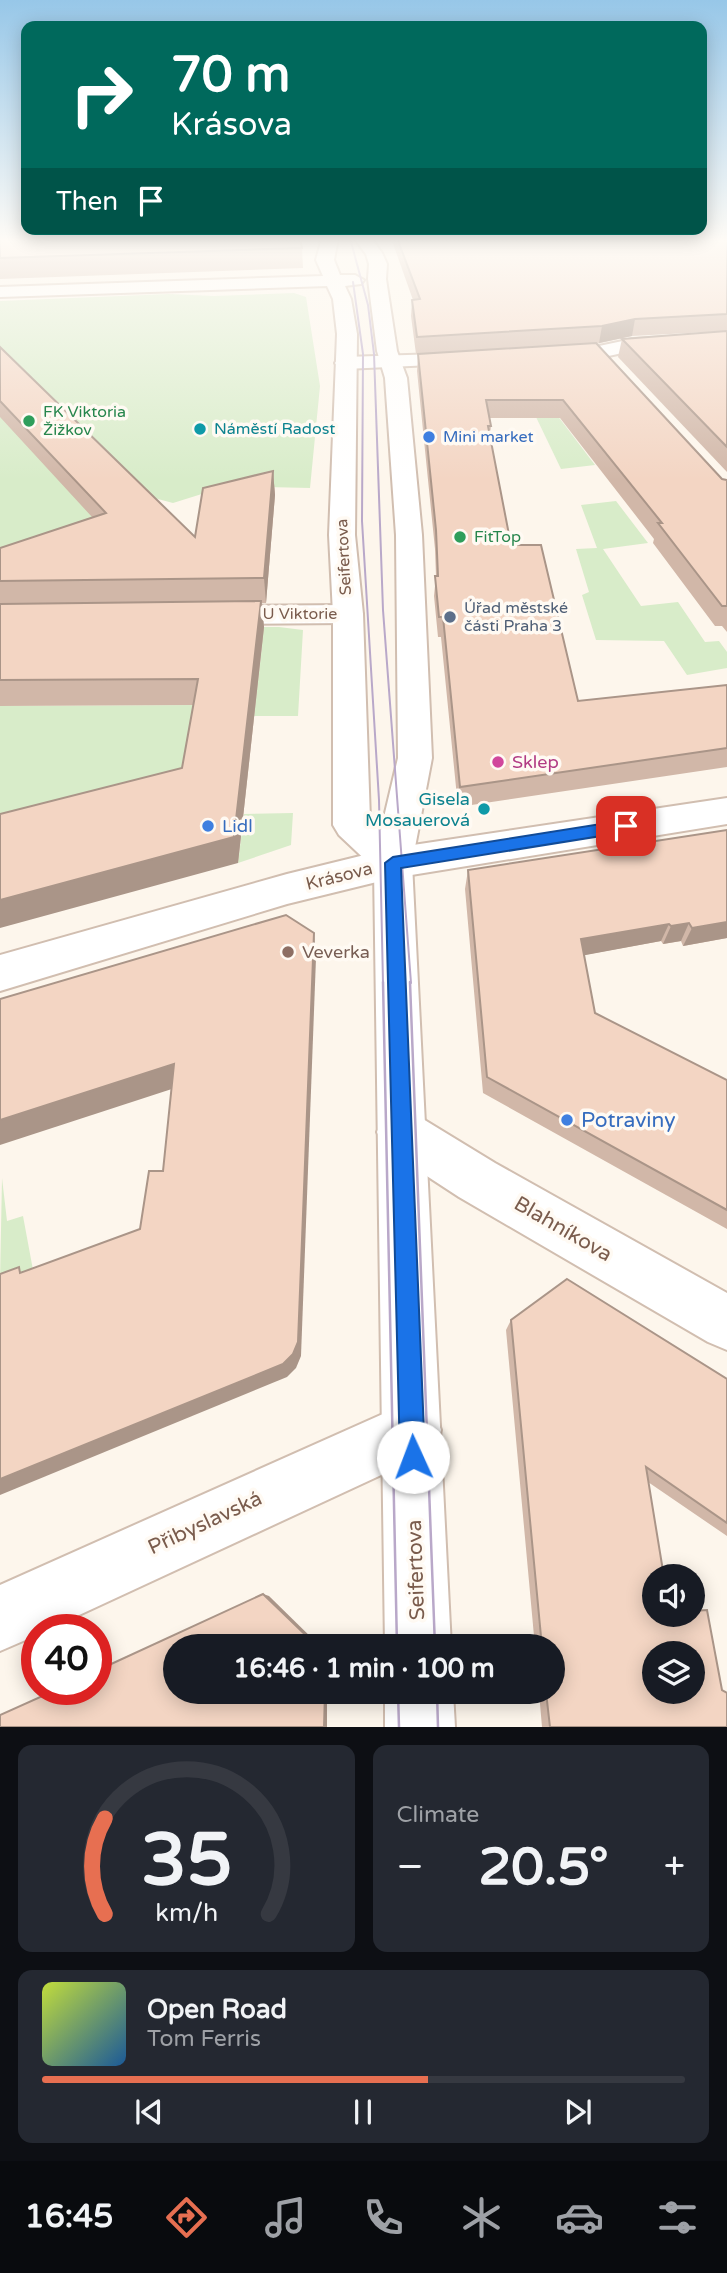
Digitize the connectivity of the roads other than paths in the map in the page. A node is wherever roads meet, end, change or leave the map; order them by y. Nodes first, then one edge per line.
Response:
1 (345, 319) edge
2 (383, 319) edge
3 (727, 339) edge
4 (599, 352) junction
5 (532, 356) edge
6 (491, 358) edge
7 (390, 362) junction
8 (345, 363) junction
9 (617, 372) edge
10 (348, 614) junction
11 (186, 615) edge
12 (727, 811) edge
13 (393, 863) junction
14 (0, 973) edge
15 (401, 1132) junction
16 (727, 1323) edge
17 (412, 1430) junction
18 (0, 1618) edge
19 (418, 1634) edge
20 (420, 1704) edge
21 (421, 1727) edge

1 - 8 street, Seifertova
2 - 7 street, Seifertova
3 - 4 street
4 - 5 street
4 - 9 street
6 - 7 street
7 - 8 street
7 - 13 street, Seifertova
8 - 10 street, Seifertova
10 - 11 street, U Viktorie
10 - 13 street, Seifertova
12 - 13 street, Krásova
13 - 14 street, Krásova
13 - 15 street, Seifertova
15 - 16 street, Blahníkova
15 - 17 street, Seifertova
17 - 18 street, Přibyslavská
17 - 19 street, Seifertova
20 - 21 street

